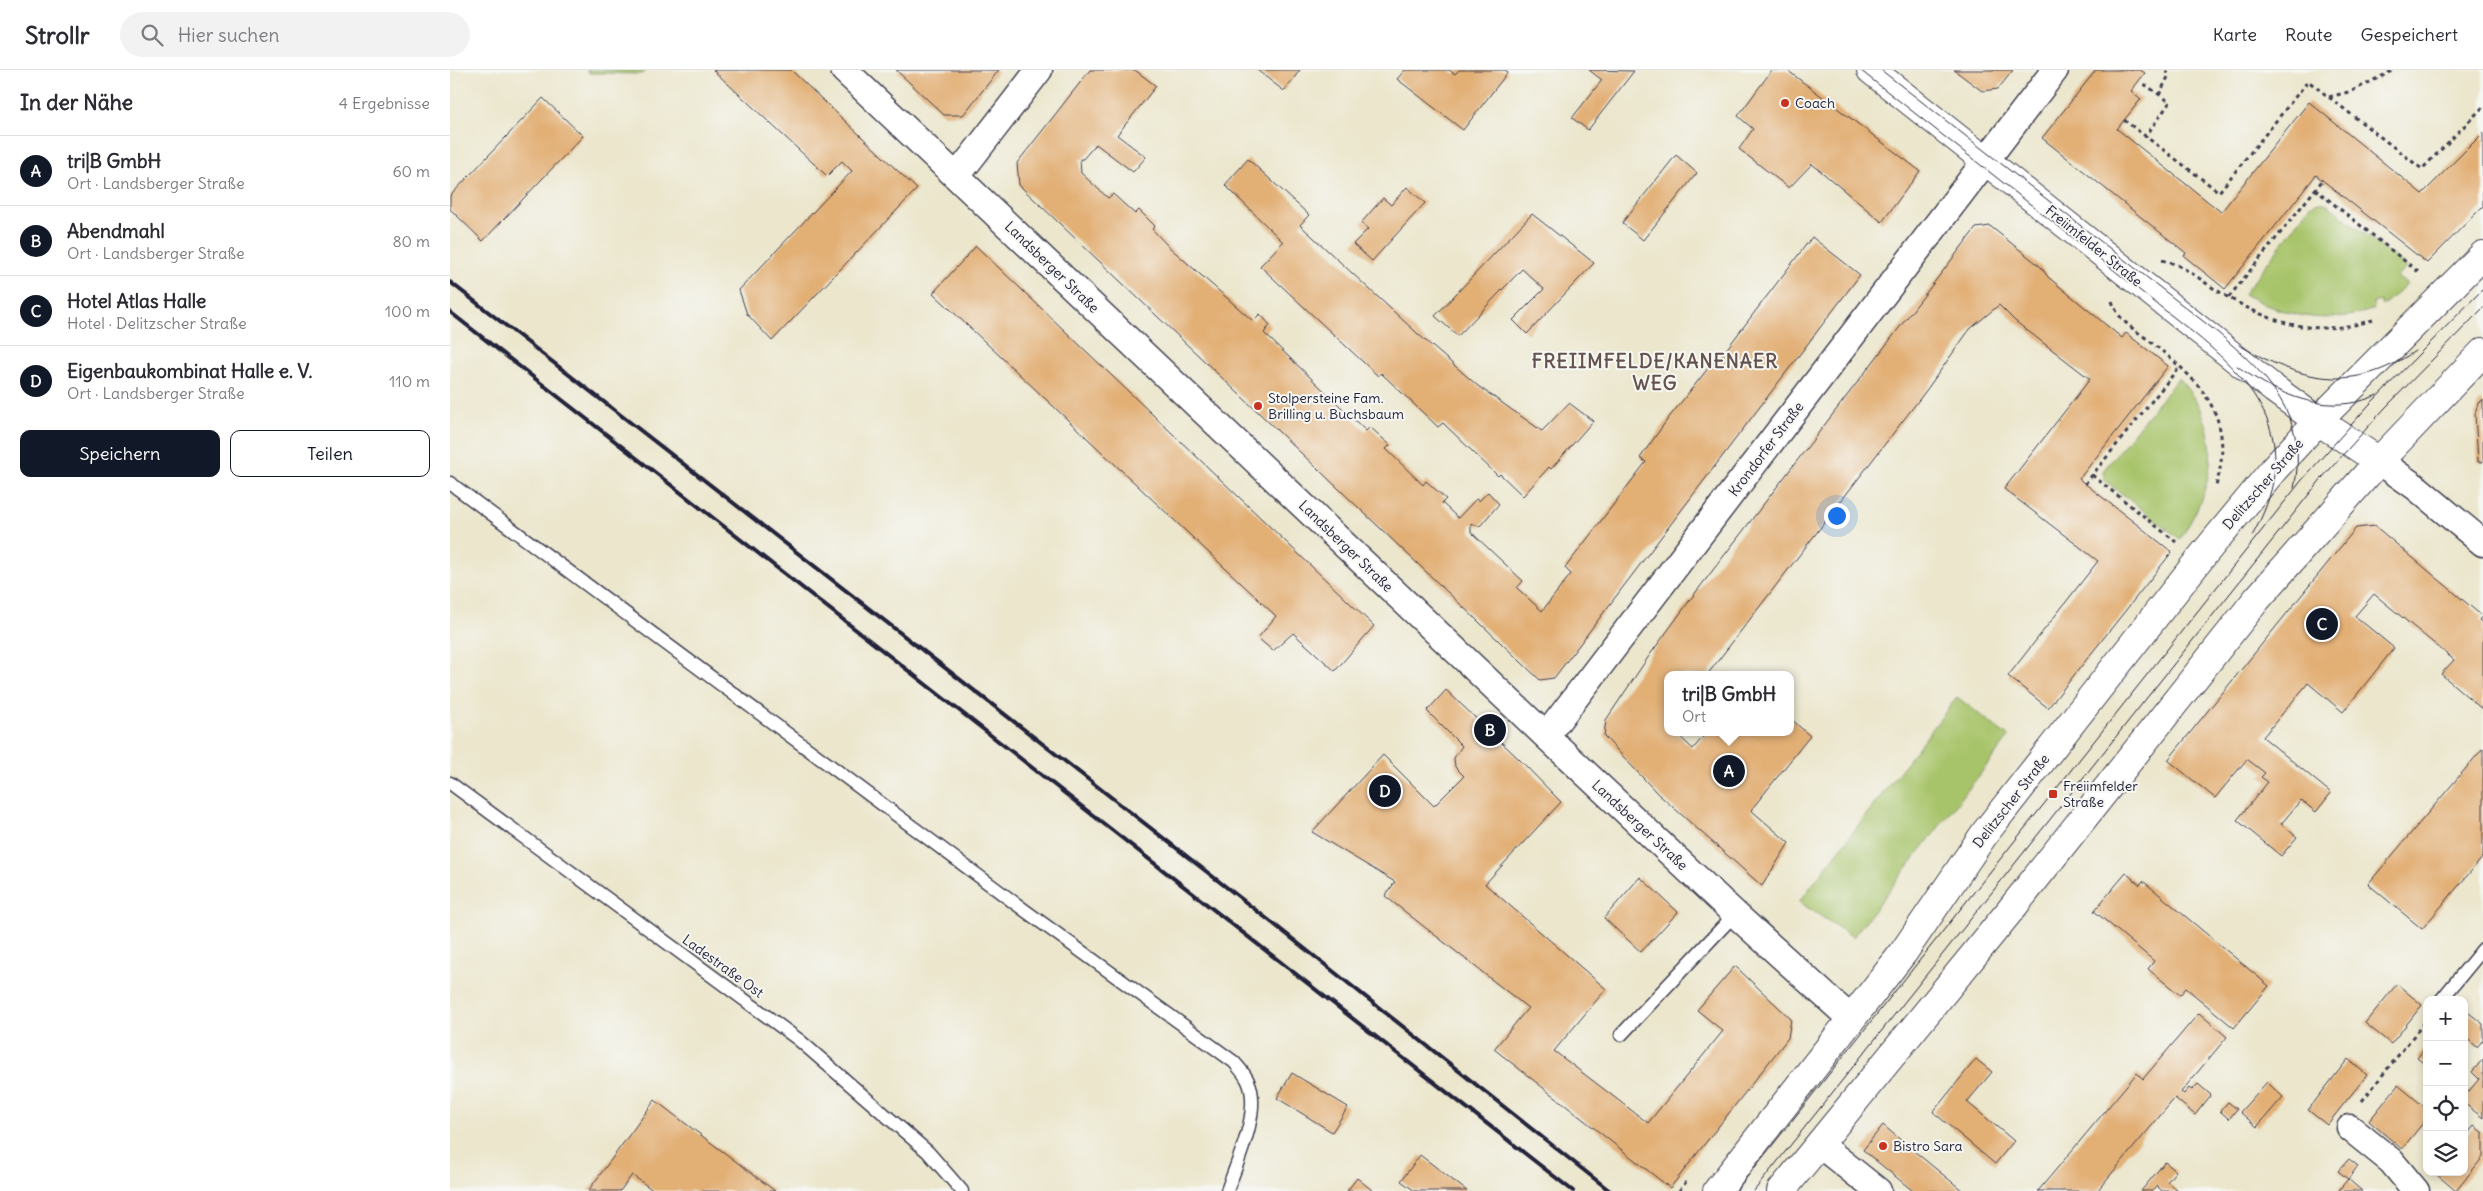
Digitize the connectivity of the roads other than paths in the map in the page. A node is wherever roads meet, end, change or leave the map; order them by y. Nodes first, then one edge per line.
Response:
1 (844, 70) edge
2 (1039, 70) edge
3 (1870, 70) edge
4 (2055, 70) edge
5 (1986, 161) junction
6 (956, 176) junction
7 (2483, 255) edge
8 (2483, 352) edge
9 (2318, 421) junction
10 (2379, 461) junction
11 (450, 482) edge
12 (2483, 543) edge
13 (1546, 736) junction
14 (450, 783) edge
15 (1735, 914) junction
16 (2483, 949) edge
17 (2444, 996) edge
18 (1851, 1018) junction
19 (1621, 1035) dead end
20 (2350, 1128) road end
21 (1819, 1144) junction
22 (962, 1191) edge
23 (1227, 1191) edge
24 (1717, 1191) edge
25 (1781, 1191) edge
26 (1878, 1191) edge
27 (2416, 1191) edge

1 - 6 street, Landsberger Straße
2 - 6 street
3 - 5 main road, Freiimfelder Straße
4 - 5 street, Krondorfer Straße
5 - 9 main road, Freiimfelder Straße
5 - 13 street, Krondorfer Straße
6 - 13 street, Landsberger Straße
7 - 9 main road, Delitzscher Straße
8 - 10 main road
9 - 10 main road
9 - 18 main road, Delitzscher Straße
10 - 12 street
10 - 21 main road
11 - 23 lane
13 - 15 street, Landsberger Straße
14 - 22 lane, Ladestraße Ost
15 - 18 street, Landsberger Straße
15 - 19 lane
16 - 17 lane
18 - 24 main road, Delitzscher Straße
20 - 27 street
21 - 25 main road
21 - 26 street

